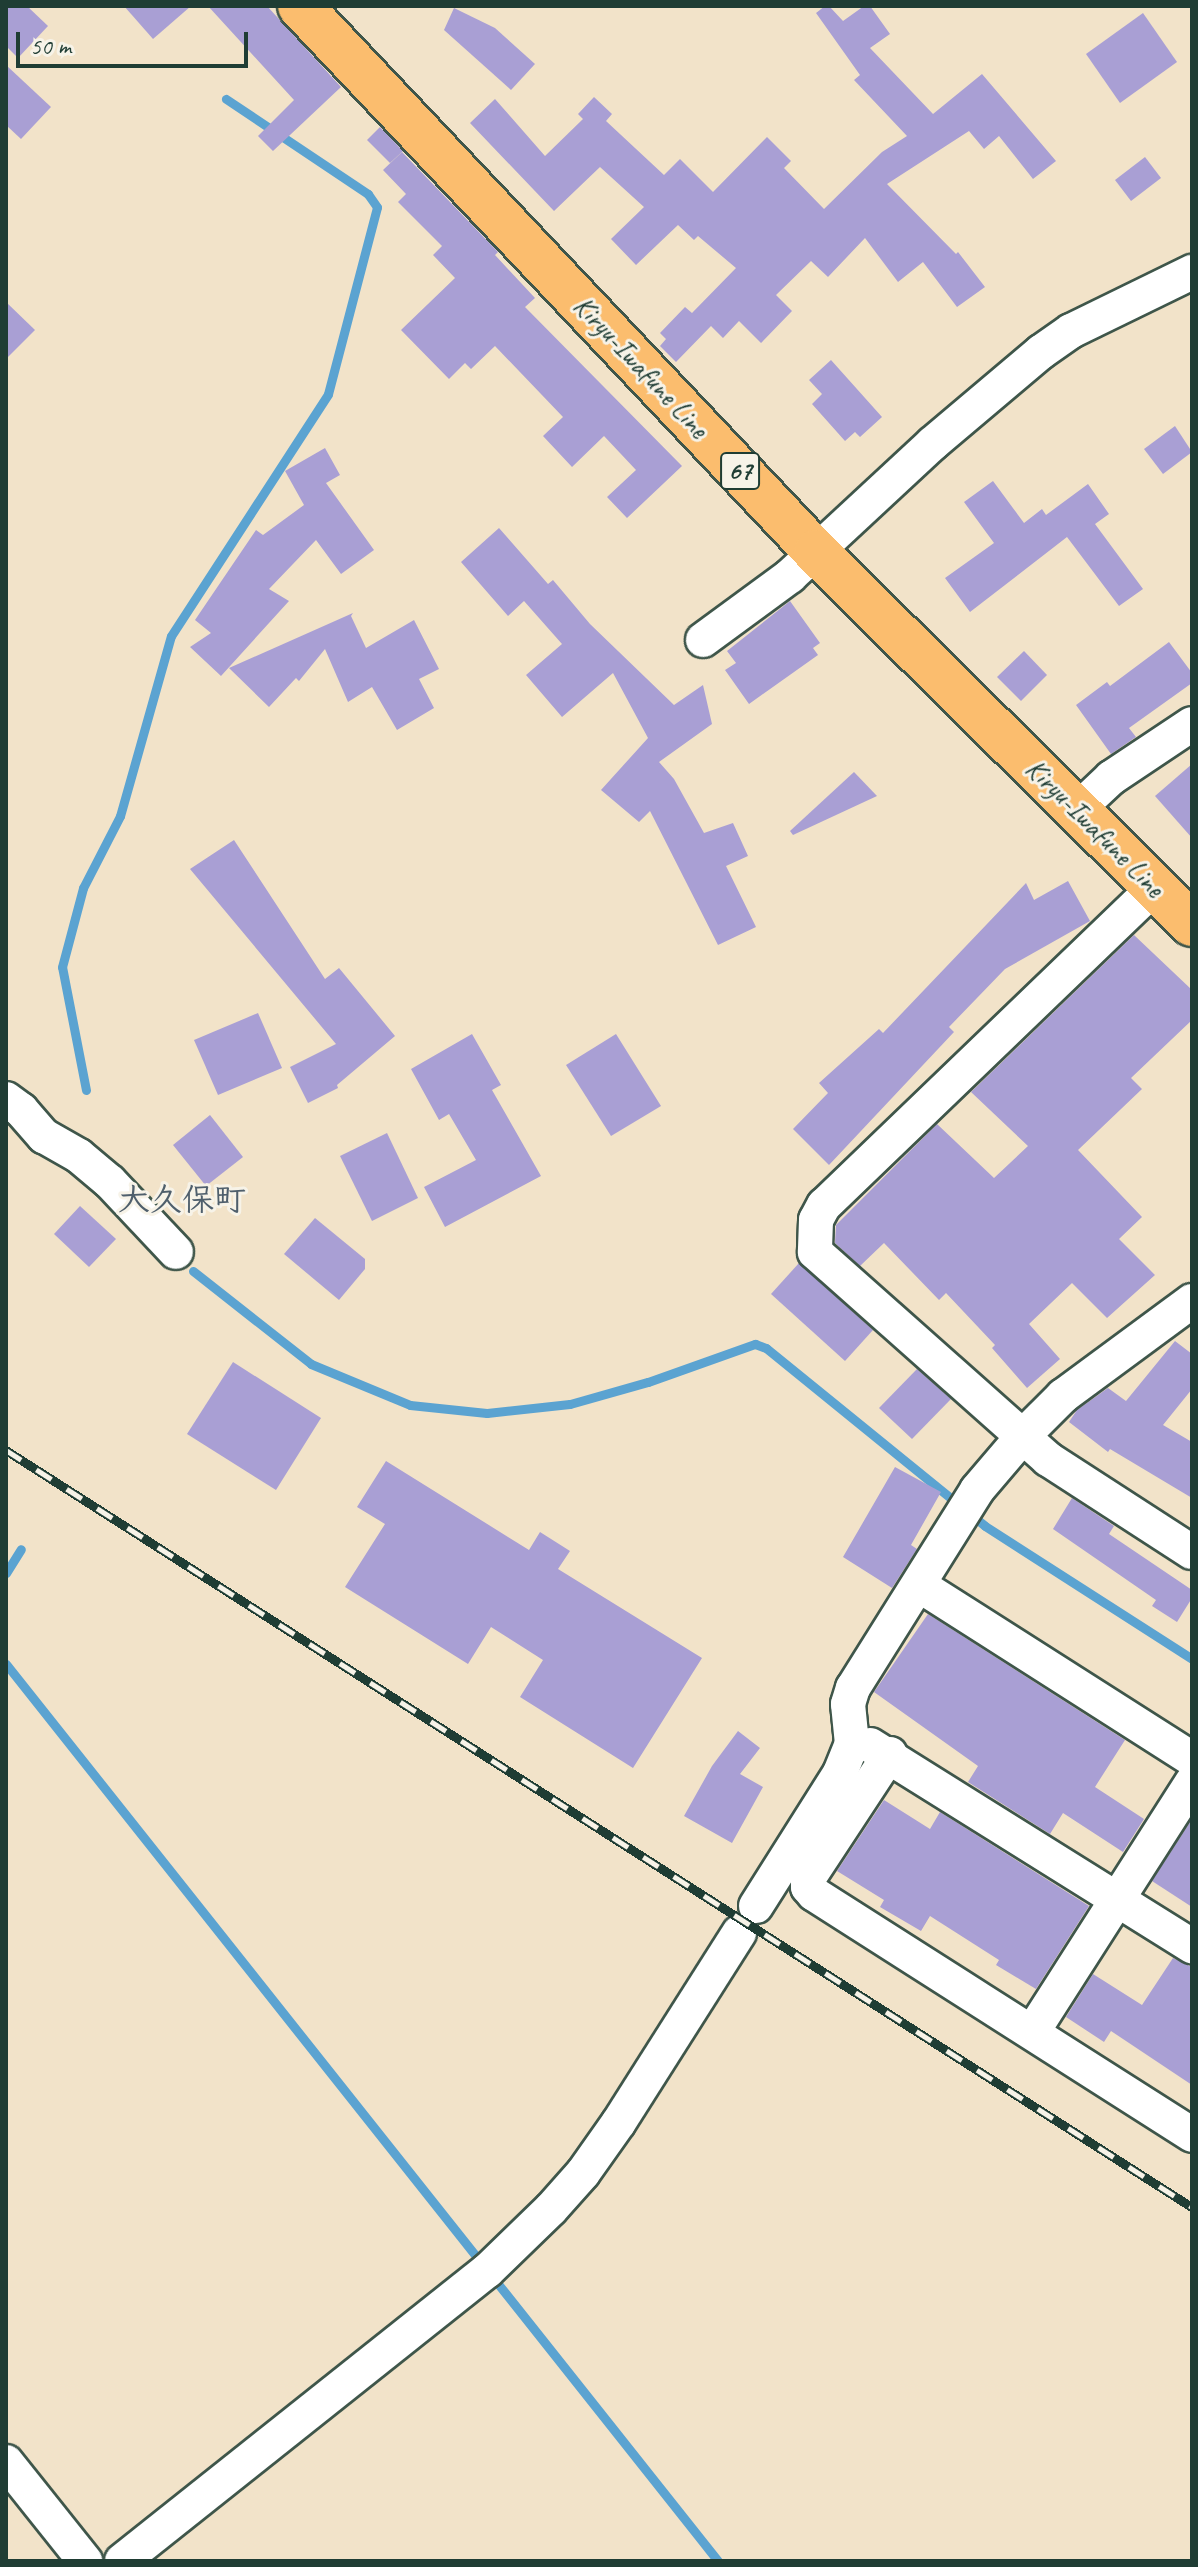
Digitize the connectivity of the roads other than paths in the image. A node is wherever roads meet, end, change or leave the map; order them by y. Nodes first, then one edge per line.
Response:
1 (300, 6) edge
2 (1192, 272) edge
3 (816, 552) junction
4 (703, 640) dead end
5 (1192, 724) edge
6 (1077, 810) junction
7 (1155, 887) junction
8 (1192, 924) edge
9 (6, 1099) edge
10 (176, 1252) dead end
11 (1192, 1301) edge
12 (1023, 1436) junction
13 (1192, 1552) edge
14 (919, 1585) junction
15 (852, 1744) junction
16 (890, 1754) junction
17 (1192, 1759) edge
18 (1192, 1782) edge
19 (1116, 1900) junction
20 (1192, 1946) edge
21 (1033, 2031) junction
22 (1192, 2135) edge
23 (6, 2462) edge
24 (85, 2561) edge
25 (122, 2561) edge

1 - 3 main road, Kiryu-Iwafune Line / 67
2 - 3 street
3 - 4 street
3 - 6 main road, Kiryu-Iwafune Line / 67
5 - 6 street
6 - 7 main road, Kiryu-Iwafune Line / 67
7 - 8 main road, Kiryu-Iwafune Line / 67
7 - 12 street
9 - 10 street
11 - 12 street
12 - 13 street
12 - 14 street
14 - 15 street
14 - 17 street
15 - 16 street
15 - 25 street
16 - 19 street
16 - 21 street
18 - 19 street
19 - 20 street
19 - 21 street
21 - 22 street
23 - 24 street

